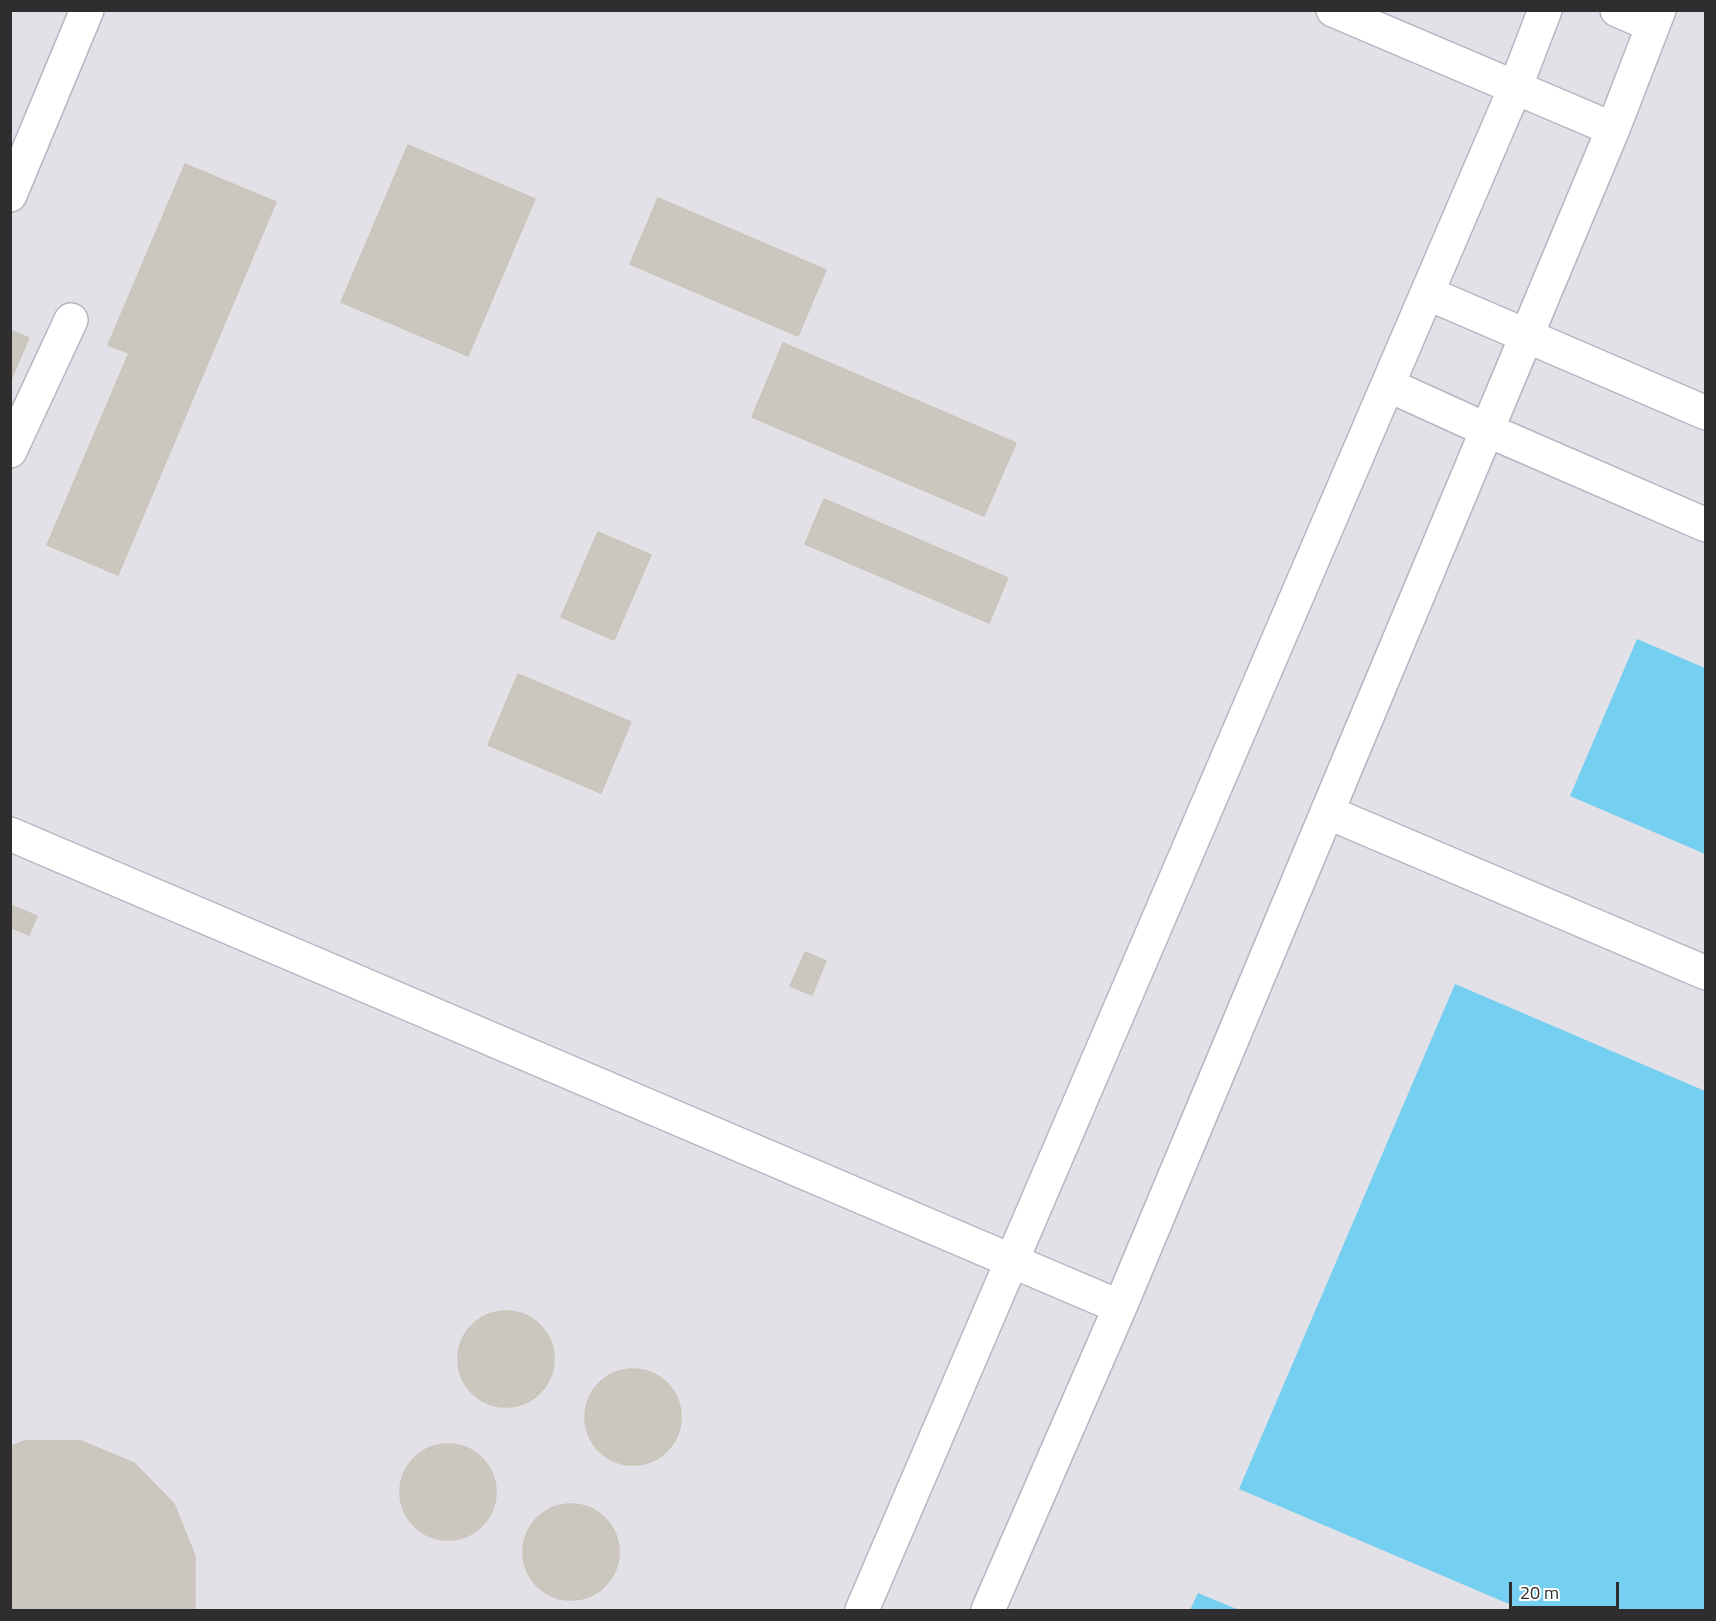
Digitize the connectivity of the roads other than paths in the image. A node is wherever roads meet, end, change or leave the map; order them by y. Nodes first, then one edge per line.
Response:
1 (87, 10) edge
2 (1333, 10) edge
3 (1545, 10) edge
4 (1617, 10) edge
5 (1655, 18) edge
6 (1515, 88) junction
7 (1613, 129) junction
8 (10, 195) edge
9 (1427, 293) junction
10 (71, 320) dead end
11 (1526, 335) junction
12 (1388, 385) junction
13 (1706, 413) edge
14 (1487, 430) junction
15 (10, 451) edge
16 (1706, 525) edge
17 (1327, 812) junction
18 (10, 834) edge
19 (1706, 973) edge
20 (1012, 1260) junction
21 (1120, 1306) junction
22 (862, 1611) edge
23 (988, 1611) edge

1 - 8 lane
2 - 6 lane
3 - 6 lane
4 - 5 lane
5 - 7 lane
6 - 7 lane
6 - 9 lane
7 - 11 lane
9 - 11 lane
9 - 12 lane
10 - 15 lane
11 - 13 lane
11 - 14 lane
12 - 14 lane
12 - 20 lane
14 - 16 lane
14 - 17 lane
17 - 19 lane
17 - 21 lane
18 - 20 lane
20 - 21 lane
20 - 22 lane
21 - 23 lane

